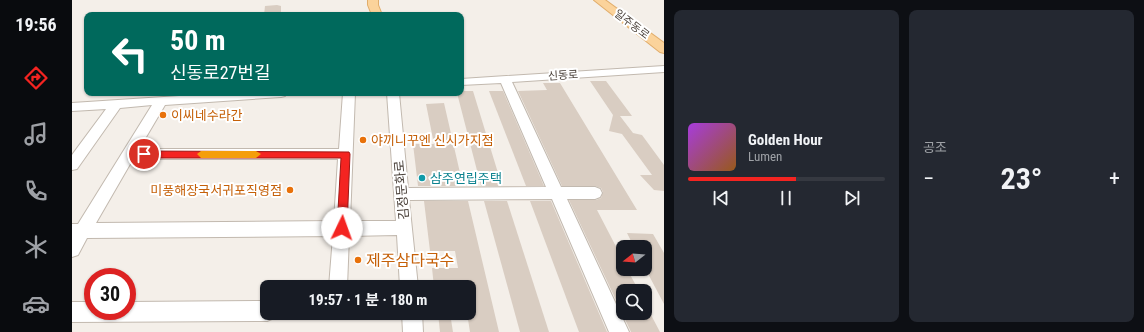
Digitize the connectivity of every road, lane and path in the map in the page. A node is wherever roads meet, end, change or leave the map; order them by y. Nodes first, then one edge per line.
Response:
1 (599, 0) edge
2 (664, 49) edge
3 (664, 69) edge
4 (505, 79) junction
5 (464, 82) edge
6 (236, 96) edge
7 (349, 96) edge
8 (394, 96) edge
9 (161, 101) junction
10 (116, 104) junction
11 (72, 107) edge
12 (129, 154) junction
13 (346, 154) junction
14 (72, 165) edge
15 (556, 193) junction
16 (595, 193) dead end
17 (402, 194) junction
18 (342, 228) junction
19 (404, 228) junction
20 (78, 231) edge
21 (72, 249) edge
22 (338, 280) edge
23 (408, 280) edge
24 (260, 311) edge
25 (72, 312) edge
26 (412, 320) edge
27 (413, 332) edge
28 (619, 332) edge

1 - 2 main road, 일주동로
3 - 4 street, 신동로
4 - 5 street, 신동로
4 - 15 street
6 - 9 street
7 - 13 street
8 - 17 street, 김정문화로
9 - 10 street
9 - 12 street
10 - 11 street
10 - 14 street
12 - 13 street
12 - 20 street
13 - 18 street
15 - 16 street
15 - 17 street
15 - 28 street
17 - 19 street, 김정문화로
18 - 19 street
18 - 20 street
18 - 22 street
19 - 23 street, 김정문화로
20 - 21 street
24 - 25 street
26 - 27 street

